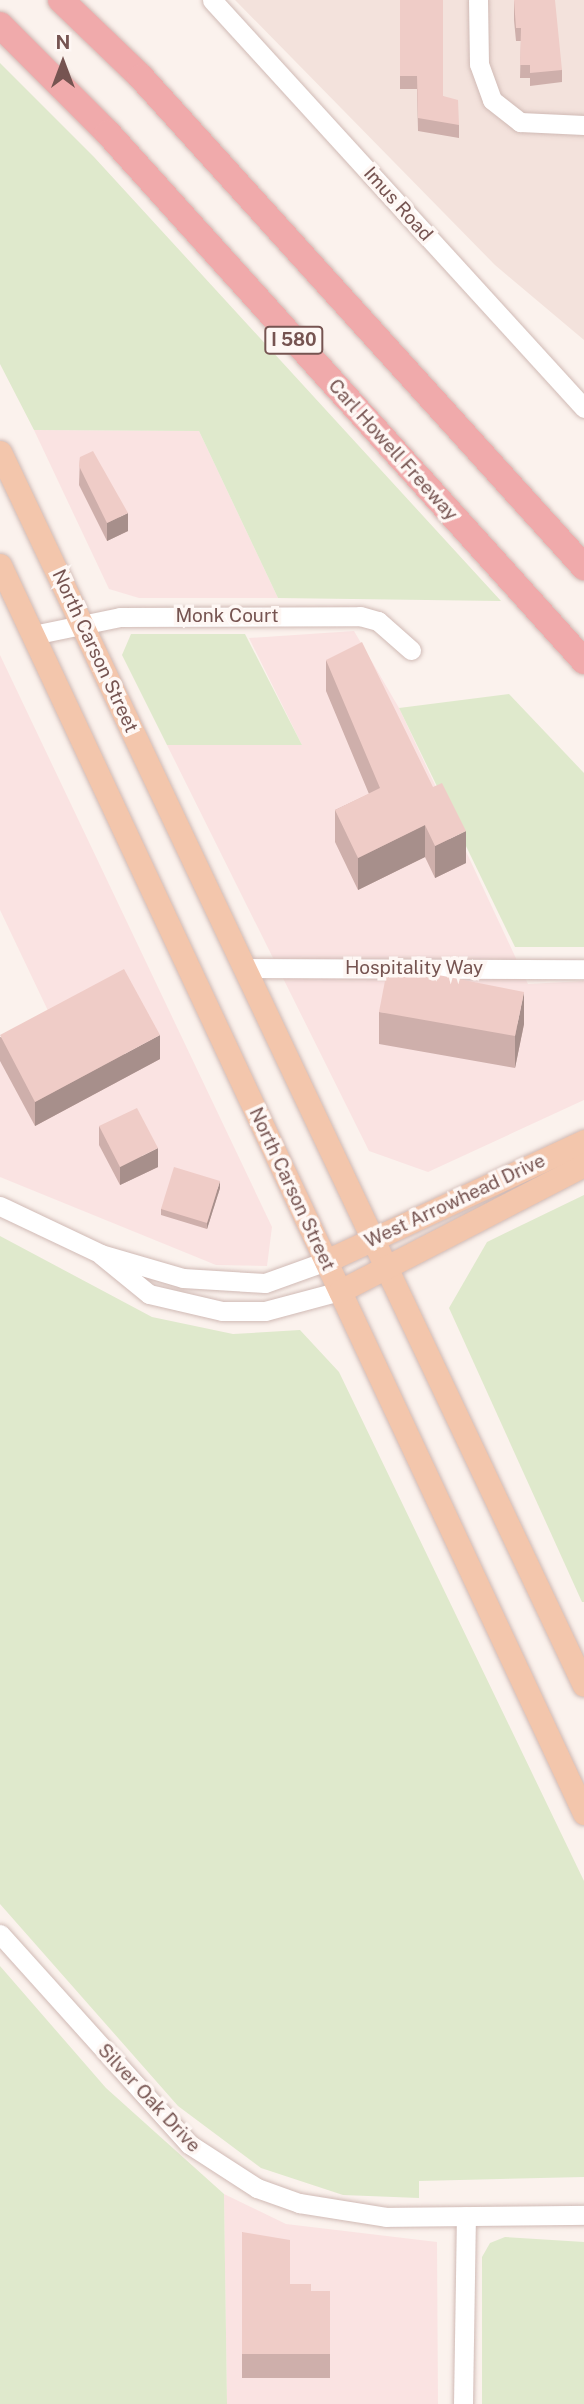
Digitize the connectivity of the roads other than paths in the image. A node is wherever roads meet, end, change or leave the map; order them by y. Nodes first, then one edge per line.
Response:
1 (61, 0) edge
2 (212, 0) edge
3 (478, 0) edge
4 (0, 25) edge
5 (584, 125) edge
6 (584, 408) edge
7 (0, 452) edge
8 (0, 565) edge
9 (584, 567) edge
10 (80, 621) junction
11 (33, 635) junction
12 (411, 650) dead end
13 (584, 661) edge
14 (244, 968) junction
15 (584, 969) edge
16 (584, 1141) edge
17 (584, 1165) edge
18 (0, 1206) edge
19 (371, 1239) junction
20 (100, 1254) junction
21 (326, 1261) junction
22 (385, 1266) junction
23 (340, 1291) junction
24 (584, 1685) edge
25 (584, 1813) edge
26 (0, 1934) edge
27 (466, 2216) junction
28 (584, 2216) edge
29 (463, 2404) edge

1 - 9 highway
2 - 6 street, Imus Road
3 - 5 street
4 - 13 highway, Carl Howell Freeway / I 580
7 - 10 main road, North Carson Street
8 - 11 main road, North Carson Street
10 - 11 street, Monk Court
10 - 12 street, Monk Court
10 - 14 main road, North Carson Street
11 - 21 main road, North Carson Street
14 - 15 street, Hospitality Way
14 - 19 main road, North Carson Street
16 - 19 main road, West Arrowhead Drive
17 - 22 main road, West Arrowhead Drive
18 - 20 street
19 - 21 main road, West Arrowhead Drive
19 - 22 main road, North Carson Street
20 - 21 street
20 - 23 street
21 - 23 main road, North Carson Street
22 - 23 main road, West Arrowhead Drive
22 - 24 main road, North Carson Street
23 - 25 main road, North Carson Street
26 - 27 street, Silver Oak Drive
27 - 28 street, Silver Oak Drive
27 - 29 street

